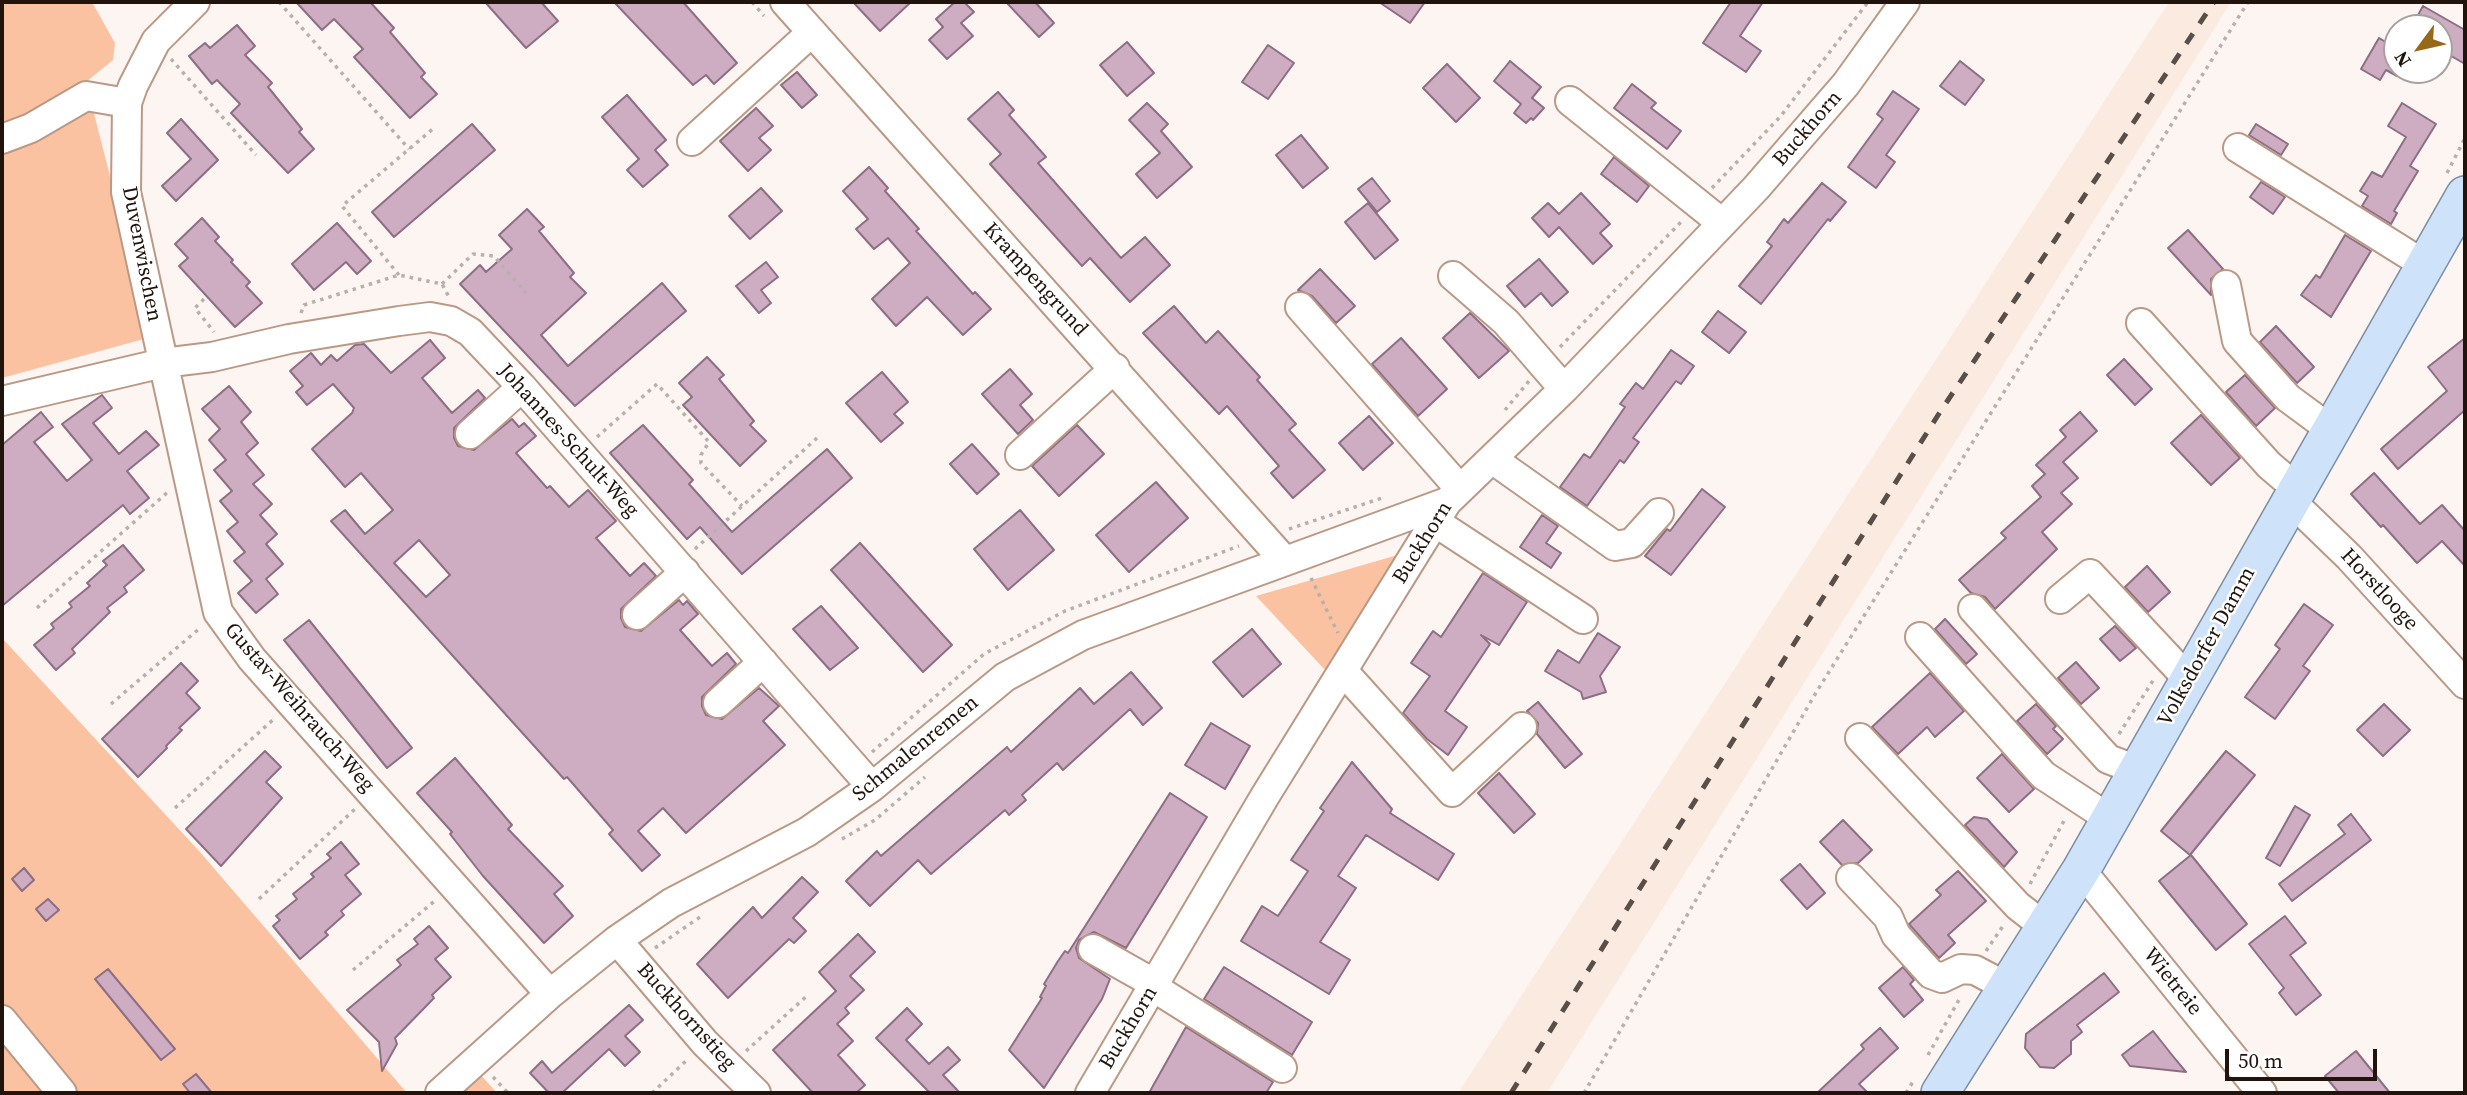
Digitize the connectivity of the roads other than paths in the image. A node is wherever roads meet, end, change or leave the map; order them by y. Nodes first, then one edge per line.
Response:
1 (195, 2) edge
2 (785, 2) edge
3 (1905, 2) edge
4 (812, 32) junction
5 (1570, 101) dead end
6 (127, 103) junction
7 (2, 139) edge
8 (692, 141) dead end
9 (2238, 148) dead end
10 (2454, 189) edge
11 (1722, 223) junction
12 (2425, 265) junction
13 (1453, 276) dead end
14 (2226, 285) dead end
15 (1300, 307) dead end
16 (2141, 323) dead end
17 (163, 363) junction
18 (1115, 368) junction
19 (522, 387) junction
20 (1564, 389) junction
21 (2, 401) edge
22 (2330, 429) junction
23 (470, 434) dead end
24 (1020, 455) dead end
25 (1492, 459) junction
26 (2293, 494) junction
27 (1447, 504) junction
28 (1658, 513) dead end
29 (681, 568) junction
30 (1291, 571) junction
31 (2060, 599) dead end
32 (1973, 609) dead end
33 (637, 615) dead end
34 (1583, 620) dead end
35 (1920, 637) dead end
36 (763, 662) junction
37 (1347, 667) junction
38 (2178, 669) junction
39 (2465, 684) edge
40 (718, 703) dead end
41 (1522, 727) dead end
42 (1860, 738) dead end
43 (2122, 764) junction
44 (872, 787) junction
45 (2110, 819) junction
46 (2081, 870) junction
47 (1851, 878) dead end
48 (2031, 917) junction
49 (617, 940) junction
50 (1095, 958) dead end
51 (2007, 987) junction
52 (1151, 989) junction
53 (550, 994) junction
54 (2, 1020) edge
55 (1283, 1068) dead end
56 (1930, 1081) edge
57 (62, 1093) edge
58 (439, 1093) edge
59 (756, 1093) edge
60 (1090, 1093) edge
61 (2262, 1093) edge

1 - 6 street, Duvenwischen
2 - 4 street, Krampengrund
3 - 11 street, Buckhorn
4 - 8 street
4 - 18 street, Krampengrund
5 - 11 street
6 - 7 street
6 - 17 street, Duvenwischen
9 - 12 street
10 - 12 main road, Volksdorfer Damm
11 - 20 street, Buckhorn
12 - 22 main road, Volksdorfer Damm
13 - 20 street
14 - 22 street
15 - 27 street
16 - 26 street, Horstlooge
17 - 19 street, Johannes-Schult-Weg
17 - 21 street
17 - 53 street, Gustav-Weihrauch-Weg
18 - 24 street
18 - 30 street, Krampengrund
19 - 23 street
19 - 29 street, Johannes-Schult-Weg
20 - 25 street, Buckhorn
22 - 26 main road, Volksdorfer Damm
25 - 27 street, Buckhorn
25 - 28 street
26 - 38 main road, Volksdorfer Damm
26 - 39 street, Horstlooge
27 - 30 street, Schmalenremen
27 - 34 street
27 - 37 street, Buckhorn
29 - 33 street
29 - 36 street, Johannes-Schult-Weg
30 - 44 street, Schmalenremen
31 - 38 street
32 - 43 street
35 - 45 street
36 - 40 street
36 - 44 street, Johannes-Schult-Weg
37 - 41 street
37 - 52 street, Buckhorn
38 - 43 main road, Volksdorfer Damm
42 - 48 street
43 - 45 main road, Volksdorfer Damm
44 - 49 street, Schmalenremen
45 - 46 main road, Volksdorfer Damm
46 - 48 main road, Volksdorfer Damm
46 - 61 street, Wietreie
47 - 51 street
48 - 51 main road, Volksdorfer Damm
49 - 53 street, Schmalenremen
49 - 59 street, Buckhornstieg
50 - 52 street
51 - 56 main road, Volksdorfer Damm
52 - 55 street
52 - 60 street, Buckhorn
53 - 58 street, Schmalenremen
54 - 57 street

